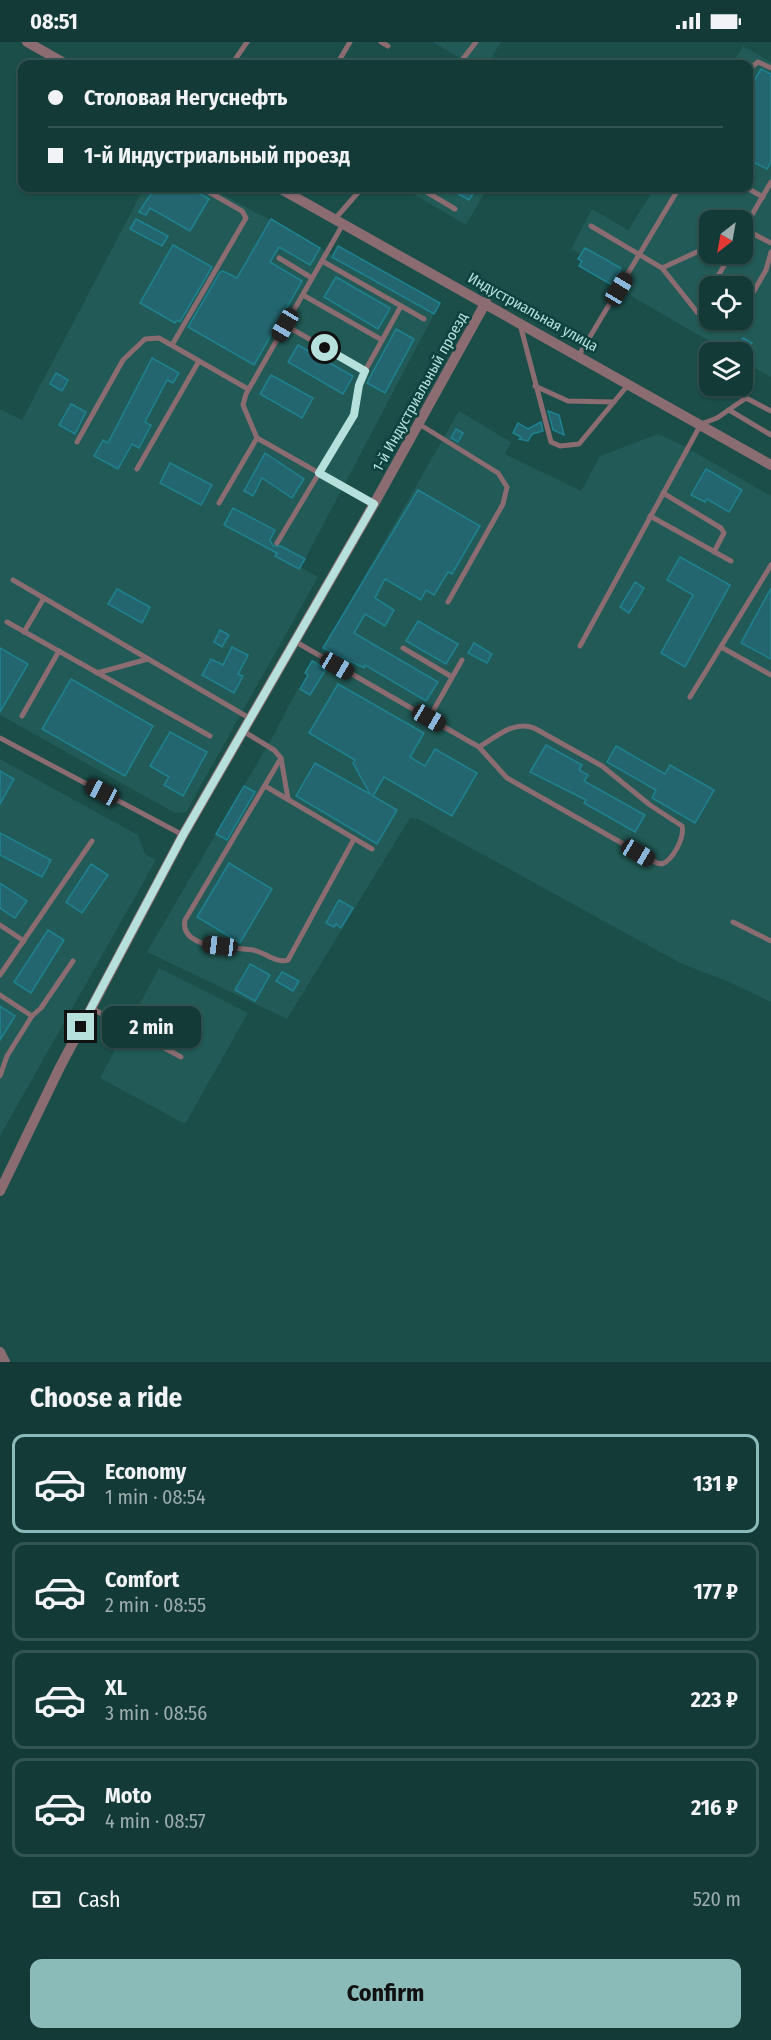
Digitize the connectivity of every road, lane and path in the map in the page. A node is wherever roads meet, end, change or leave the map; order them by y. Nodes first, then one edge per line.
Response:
1 (27, 42) edge
2 (247, 42) edge
3 (350, 42) edge
4 (381, 42) edge
5 (476, 42) edge
6 (388, 46) dead end
7 (59, 60) edge
8 (235, 60) edge
9 (339, 60) edge
10 (462, 60) edge
11 (753, 66) edge
12 (771, 68) edge
13 (771, 182) edge
14 (753, 191) edge
15 (209, 192) edge
16 (286, 192) edge
17 (360, 192) edge
18 (427, 192) edge
19 (677, 192) edge
20 (763, 197) junction
21 (455, 208) dead end
22 (753, 214) edge
23 (338, 222) junction
24 (591, 226) dead end
25 (753, 235) edge
26 (771, 243) edge
27 (699, 251) edge
28 (771, 252) edge
29 (640, 254) junction
30 (279, 258) dead end
31 (322, 261) junction
32 (662, 268) junction
33 (312, 278) junction
34 (753, 293) edge
35 (303, 295) junction
36 (486, 302) junction
37 (401, 306) junction
38 (698, 312) edge
39 (424, 319) dead end
40 (520, 321) junction
41 (285, 325) junction
42 (382, 340) junction
43 (172, 345) junction
44 (579, 355) junction
45 (199, 361) junction
46 (365, 371) junction
47 (629, 384) junction
48 (535, 386) junction
49 (248, 389) junction
50 (614, 402) junction
51 (729, 410) junction
52 (771, 411) edge
53 (419, 424) junction
54 (701, 424) junction
55 (771, 435) edge
56 (257, 438) junction
57 (77, 442) dead end
58 (771, 465) edge
59 (137, 469) dead end
60 (319, 473) junction
61 (663, 493) junction
62 (219, 503) dead end
63 (374, 504) junction
64 (650, 516) junction
65 (278, 543) dead end
66 (714, 552) junction
67 (731, 561) dead end
68 (771, 566) edge
69 (13, 580) dead end
70 (44, 598) junction
71 (448, 602) dead end
72 (7, 622) dead end
73 (24, 632) junction
74 (296, 642) junction
75 (580, 646) dead end
76 (721, 647) junction
77 (403, 648) dead end
78 (58, 651) junction
79 (148, 659) junction
80 (462, 660) dead end
81 (97, 673) junction
82 (771, 675) edge
83 (452, 677) junction
84 (690, 697) dead end
85 (22, 716) dead end
86 (429, 718) junction
87 (251, 719) junction
88 (243, 731) junction
89 (210, 736) dead end
90 (0, 738) edge
91 (479, 747) junction
92 (281, 758) junction
93 (265, 786) junction
94 (288, 799) junction
95 (183, 835) junction
96 (354, 839) junction
97 (92, 841) dead end
98 (372, 849) dead end
99 (733, 922) dead end
100 (0, 925) edge
101 (24, 941) junction
102 (771, 941) edge
103 (73, 961) dead end
104 (0, 975) edge
105 (0, 995) edge
106 (91, 1008) junction
107 (32, 1016) junction
108 (181, 1057) dead end
109 (0, 1076) edge
110 (0, 1191) edge
111 (0, 1352) edge
112 (5, 1362) edge

1 - 7 street
2 - 8 lane
3 - 9 lane
4 - 6 lane
5 - 10 lane
11 - 12 lane
13 - 20 lane
14 - 20 lane
15 - 43 lane
16 - 23 street, Индустриальная улица
17 - 23 lane
18 - 21 lane
19 - 29 lane
20 - 22 lane
23 - 31 lane
23 - 36 street, Индустриальная улица
24 - 29 lane
25 - 26 lane
27 - 32 lane
28 - 34 lane
29 - 32 lane
29 - 44 lane
30 - 33 lane
31 - 33 lane
31 - 37 lane
32 - 38 lane
33 - 35 lane
35 - 41 lane
35 - 42 lane
36 - 40 street, Индустриальная улица
36 - 53 street, 1-й Индустриальный проезд
37 - 39 lane
37 - 42 lane
40 - 44 street, Индустриальная улица
40 - 48 lane
41 - 46 lane
41 - 49 lane
42 - 46 lane
43 - 45 lane
43 - 57 lane
44 - 47 street, Индустриальная улица
45 - 49 lane
45 - 59 lane
46 - 60 lane
47 - 50 lane
47 - 54 street, Индустриальная улица
48 - 50 lane
48 - 50 lane
49 - 56 lane
51 - 52 lane
51 - 54 lane
51 - 55 lane
53 - 63 street, 1-й Индустриальный проезд
53 - 71 lane
54 - 58 street, Индустриальная улица
54 - 61 lane
56 - 60 lane
56 - 62 lane
60 - 63 lane
60 - 65 lane
61 - 64 lane
61 - 66 lane
63 - 74 street, 1-й Индустриальный проезд
64 - 66 lane
64 - 75 lane
66 - 67 lane
68 - 76 lane
69 - 70 lane
70 - 73 lane
70 - 79 lane
72 - 73 lane
73 - 78 lane
74 - 86 lane
74 - 87 street, 1-й Индустриальный проезд
76 - 82 lane
76 - 84 lane
77 - 83 lane
78 - 81 lane
78 - 85 lane
79 - 81 lane
79 - 87 lane
80 - 83 lane
81 - 89 lane
83 - 86 lane
86 - 91 lane
87 - 88 street, 1-й Индустриальный проезд
88 - 92 lane
88 - 95 street, 1-й Индустриальный проезд
90 - 95 lane
91 - 91 lane
92 - 93 lane
92 - 94 lane
93 - 94 lane
93 - 96 lane
94 - 96 lane
95 - 106 street, 1-й Индустриальный проезд
96 - 98 lane
97 - 101 lane
99 - 102 lane
100 - 101 lane
101 - 104 lane
103 - 107 lane
105 - 107 lane
106 - 108 lane
106 - 110 street, 1-й Индустриальный проезд
107 - 109 lane
111 - 112 street

